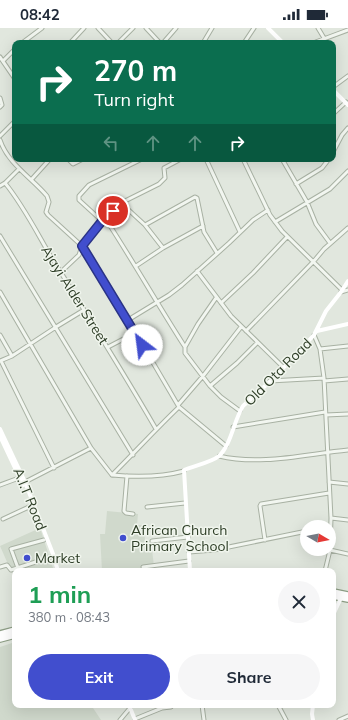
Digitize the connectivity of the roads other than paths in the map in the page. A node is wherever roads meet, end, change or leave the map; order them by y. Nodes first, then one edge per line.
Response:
1 (42, 28) edge
2 (84, 28) edge
3 (98, 28) edge
4 (132, 28) edge
5 (146, 28) edge
6 (176, 28) edge
7 (212, 28) edge
8 (254, 28) edge
9 (268, 28) edge
10 (318, 28) edge
11 (348, 30) edge
12 (324, 38) junction
13 (26, 40) edge
14 (73, 40) edge
15 (109, 40) edge
16 (121, 40) edge
17 (158, 40) edge
18 (164, 40) edge
19 (205, 40) edge
20 (246, 40) edge
21 (280, 40) edge
22 (320, 40) edge
23 (12, 52) edge
24 (0, 57) edge
25 (3, 61) junction
26 (12, 75) edge
27 (348, 76) edge
28 (336, 84) edge
29 (336, 93) edge
30 (0, 98) edge
31 (347, 104) edge
32 (0, 107) edge
33 (336, 112) edge
34 (12, 124) edge
35 (348, 128) edge
36 (0, 136) edge
37 (0, 140) edge
38 (336, 146) edge
39 (1, 149) edge
40 (12, 161) edge
41 (13, 162) edge
42 (47, 162) edge
43 (136, 162) edge
44 (175, 162) edge
45 (207, 162) edge
46 (244, 162) edge
47 (284, 162) edge
48 (326, 162) edge
49 (20, 169) junction
50 (348, 171) edge
51 (31, 180) junction
52 (5, 183) junction
53 (296, 184) junction
54 (0, 186) edge
55 (307, 202) junction
56 (121, 203) junction
57 (268, 210) junction
58 (106, 218) junction
59 (102, 221) junction
60 (275, 222) junction
61 (145, 225) junction
62 (203, 226) junction
63 (348, 228) edge
64 (240, 232) junction
65 (0, 236) edge
66 (287, 237) junction
67 (330, 243) junction
68 (82, 246) junction
69 (163, 248) junction
70 (217, 254) junction
71 (314, 262) junction
72 (136, 266) junction
73 (197, 271) junction
74 (61, 272) junction
75 (348, 281) edge
76 (348, 290) edge
77 (341, 291) junction
78 (0, 292) edge
79 (216, 298) junction
80 (157, 303) junction
81 (221, 303) junction
82 (84, 310) junction
83 (128, 320) junction
84 (348, 324) edge
85 (56, 327) junction
86 (241, 327) junction
87 (246, 331) junction
88 (135, 333) junction
89 (315, 333) junction
90 (0, 335) edge
91 (257, 343) junction
92 (30, 344) junction
93 (348, 346) edge
94 (108, 347) junction
95 (185, 347) junction
96 (320, 349) junction
97 (12, 356) junction
98 (0, 361) edge
99 (283, 367) junction
100 (203, 376) junction
101 (324, 379) junction
102 (348, 379) edge
103 (270, 381) junction
104 (210, 386) junction
105 (179, 406) junction
106 (240, 411) junction
107 (326, 414) junction
108 (348, 414) edge
109 (233, 427) junction
110 (0, 429) edge
111 (156, 429) junction
112 (0, 436) edge
113 (226, 446) junction
114 (91, 448) junction
115 (348, 450) edge
116 (327, 452) junction
117 (132, 455) junction
118 (219, 456) junction
119 (54, 468) junction
120 (184, 471) junction
121 (112, 475) junction
122 (127, 476) junction
123 (19, 478) junction
124 (25, 482) junction
125 (329, 482) junction
126 (348, 484) edge
127 (0, 485) edge
128 (330, 493) junction
129 (28, 495) junction
130 (185, 503) junction
131 (31, 506) junction
132 (147, 507) dead end
133 (133, 514) dead end
134 (331, 518) joint
135 (3, 519) dead end
136 (348, 520) edge
137 (300, 532) edge
138 (188, 536) junction
139 (44, 540) junction
140 (265, 540) junction
141 (152, 541) dead end
142 (336, 551) edge
143 (189, 552) junction
144 (348, 554) edge
145 (329, 556) edge
146 (51, 557) junction
147 (189, 561) junction
148 (23, 566) joint
149 (144, 566) dead end
150 (0, 567) edge
151 (18, 568) joint
152 (56, 568) edge
153 (56, 568) edge
154 (190, 568) edge
155 (326, 568) edge
156 (12, 570) edge
157 (336, 593) edge
158 (348, 595) edge
159 (336, 597) edge
160 (341, 598) junction
161 (348, 600) edge
162 (336, 609) edge
163 (12, 631) edge
164 (0, 634) edge
165 (12, 636) edge
166 (0, 639) edge
167 (129, 708) edge
168 (130, 708) edge
169 (162, 708) edge
170 (202, 708) edge
171 (280, 708) edge
172 (312, 708) edge
173 (348, 716) edge
174 (135, 719) edge
175 (120, 720) edge
176 (204, 720) edge
177 (286, 720) edge
178 (313, 720) edge
179 (339, 720) edge

1 - 13 street
2 - 14 street
3 - 15 street
4 - 16 street
5 - 17 street
6 - 18 street
7 - 19 street
8 - 20 street
9 - 21 street
10 - 12 street
11 - 12 street
12 - 22 street
23 - 25 street
24 - 25 street
25 - 26 street
27 - 28 street
29 - 31 street
30 - 32 street
31 - 33 street
34 - 36 street
35 - 38 street
37 - 39 street
39 - 40 street
41 - 49 street
42 - 51 street
43 - 59 street
44 - 56 street
45 - 64 street
46 - 57 street
47 - 53 street
48 - 53 street
49 - 51 street
49 - 52 street
50 - 55 street
51 - 68 street
52 - 54 street
52 - 74 street, Ajayi Alder Street
53 - 55 street
55 - 60 street
55 - 67 street
56 - 58 street
56 - 61 street
57 - 60 street
57 - 64 street
58 - 59 street
58 - 72 street
59 - 68 street
60 - 66 street
61 - 62 street
61 - 69 street
62 - 69 street
62 - 70 street
63 - 67 street
64 - 70 street
65 - 85 street
66 - 71 street
66 - 81 street
67 - 71 street
68 - 74 street
68 - 83 street
69 - 72 street
70 - 73 street
71 - 77 street
71 - 87 street
72 - 80 street
73 - 79 street
73 - 80 street
74 - 82 street, Ajayi Alder Street
75 - 77 street, Old Ota Road
76 - 77 street
77 - 89 street, Old Ota Road
78 - 92 street
79 - 81 street
79 - 95 street
80 - 83 street
80 - 95 street
81 - 86 street
82 - 85 street
82 - 94 street, Ajayi Alder Street
83 - 88 street
84 - 89 street
85 - 92 street
85 - 117 street
86 - 87 street
86 - 100 street
87 - 91 street
88 - 94 street
88 - 105 street
89 - 96 street
89 - 99 street, Old Ota Road
90 - 97 street
91 - 99 street
91 - 104 street
92 - 97 street
92 - 114 street
93 - 96 street
94 - 111 street, Ajayi Alder Street
95 - 100 street
96 - 101 street
97 - 98 street
98 - 119 street
99 - 103 street, Old Ota Road
100 - 104 street
100 - 105 street
101 - 102 street
101 - 103 street
101 - 107 street
103 - 106 street, Old Ota Road
104 - 106 street
105 - 111 street
105 - 113 street
106 - 109 street, Old Ota Road
107 - 108 street
107 - 109 street
107 - 116 street
109 - 113 street, Old Ota Road
110 - 124 street, A.I.T Road
111 - 117 street
112 - 123 street, A.I.T Road
113 - 118 street, Old Ota Road
114 - 119 street
114 - 121 street
115 - 116 street
116 - 118 street
116 - 125 street
117 - 121 street
118 - 120 street
119 - 124 street
120 - 122 street
120 - 130 street
121 - 122 street
122 - 133 street
123 - 127 street
123 - 129 street, A.I.T Road
124 - 129 street, A.I.T Road
125 - 126 street
125 - 128 street
128 - 134 street
128 - 140 street
129 - 131 street, A.I.T Road
129 - 152 street, A.I.T Road
130 - 132 street
130 - 138 street
131 - 135 street
131 - 139 street, A.I.T Road
134 - 136 street
137 - 140 street
138 - 141 street
138 - 143 street
139 - 146 street, A.I.T Road
139 - 151 street
140 - 143 street
142 - 144 street
143 - 147 street
145 - 155 street
146 - 148 street
146 - 153 street, A.I.T Road
147 - 149 street
147 - 154 street
148 - 151 street
150 - 156 street
157 - 158 highway
159 - 160 highway
160 - 161 highway
160 - 162 street
163 - 164 highway
165 - 166 highway
167 - 175 street
168 - 174 street
169 - 174 street
170 - 176 street
171 - 177 street
172 - 178 street
173 - 179 street

